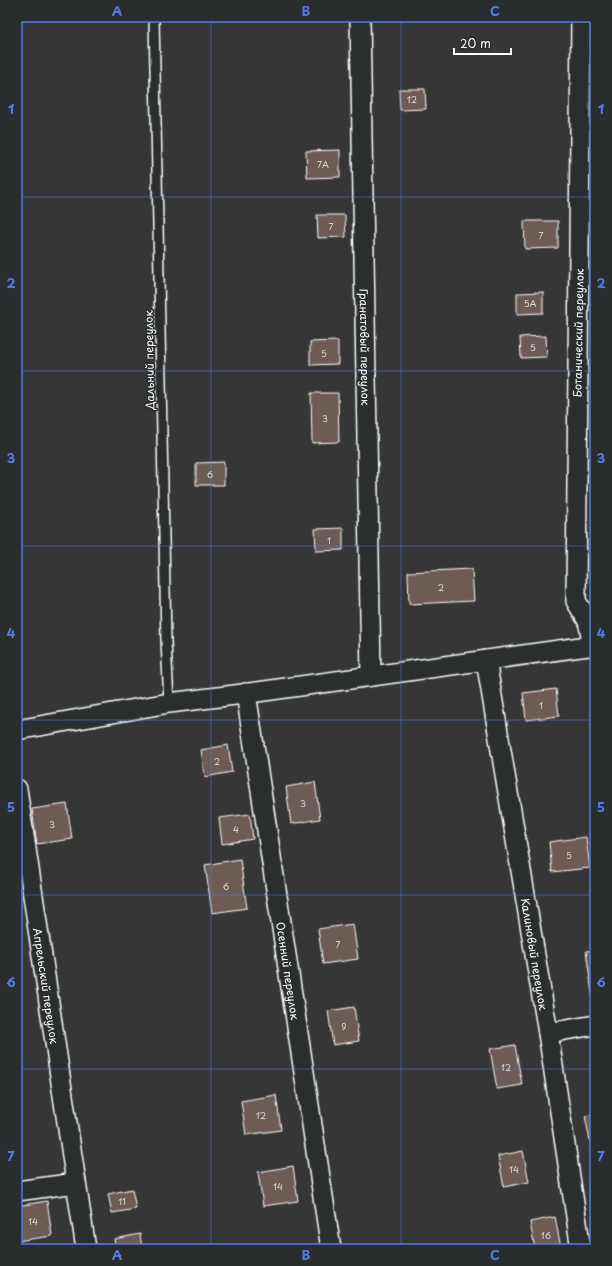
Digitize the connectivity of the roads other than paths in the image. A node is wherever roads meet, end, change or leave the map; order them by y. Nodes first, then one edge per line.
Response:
1 (154, 17) edge
2 (360, 17) edge
3 (581, 17) edge
4 (594, 645) edge
5 (486, 660) junction
6 (371, 676) junction
7 (246, 693) junction
8 (169, 703) junction
9 (17, 730) edge
10 (17, 789) edge
11 (595, 1025) edge
12 (548, 1033) junction
13 (76, 1183) junction
14 (17, 1191) edge
15 (86, 1249) edge
16 (331, 1249) edge
17 (581, 1249) edge

1 - 8 lane, Дальний переулок
2 - 6 street, Гранатовый переулок
3 - 4 street, Ботанический переулок
4 - 5 street
5 - 6 street
5 - 12 street, Калиновый переулок
6 - 7 street
7 - 8 street
7 - 16 street, Осенний переулок
8 - 9 street
10 - 13 street, Апрельский переулок
11 - 12 street
12 - 17 street, Калиновый переулок
13 - 14 street
13 - 15 street, Апрельский переулок

